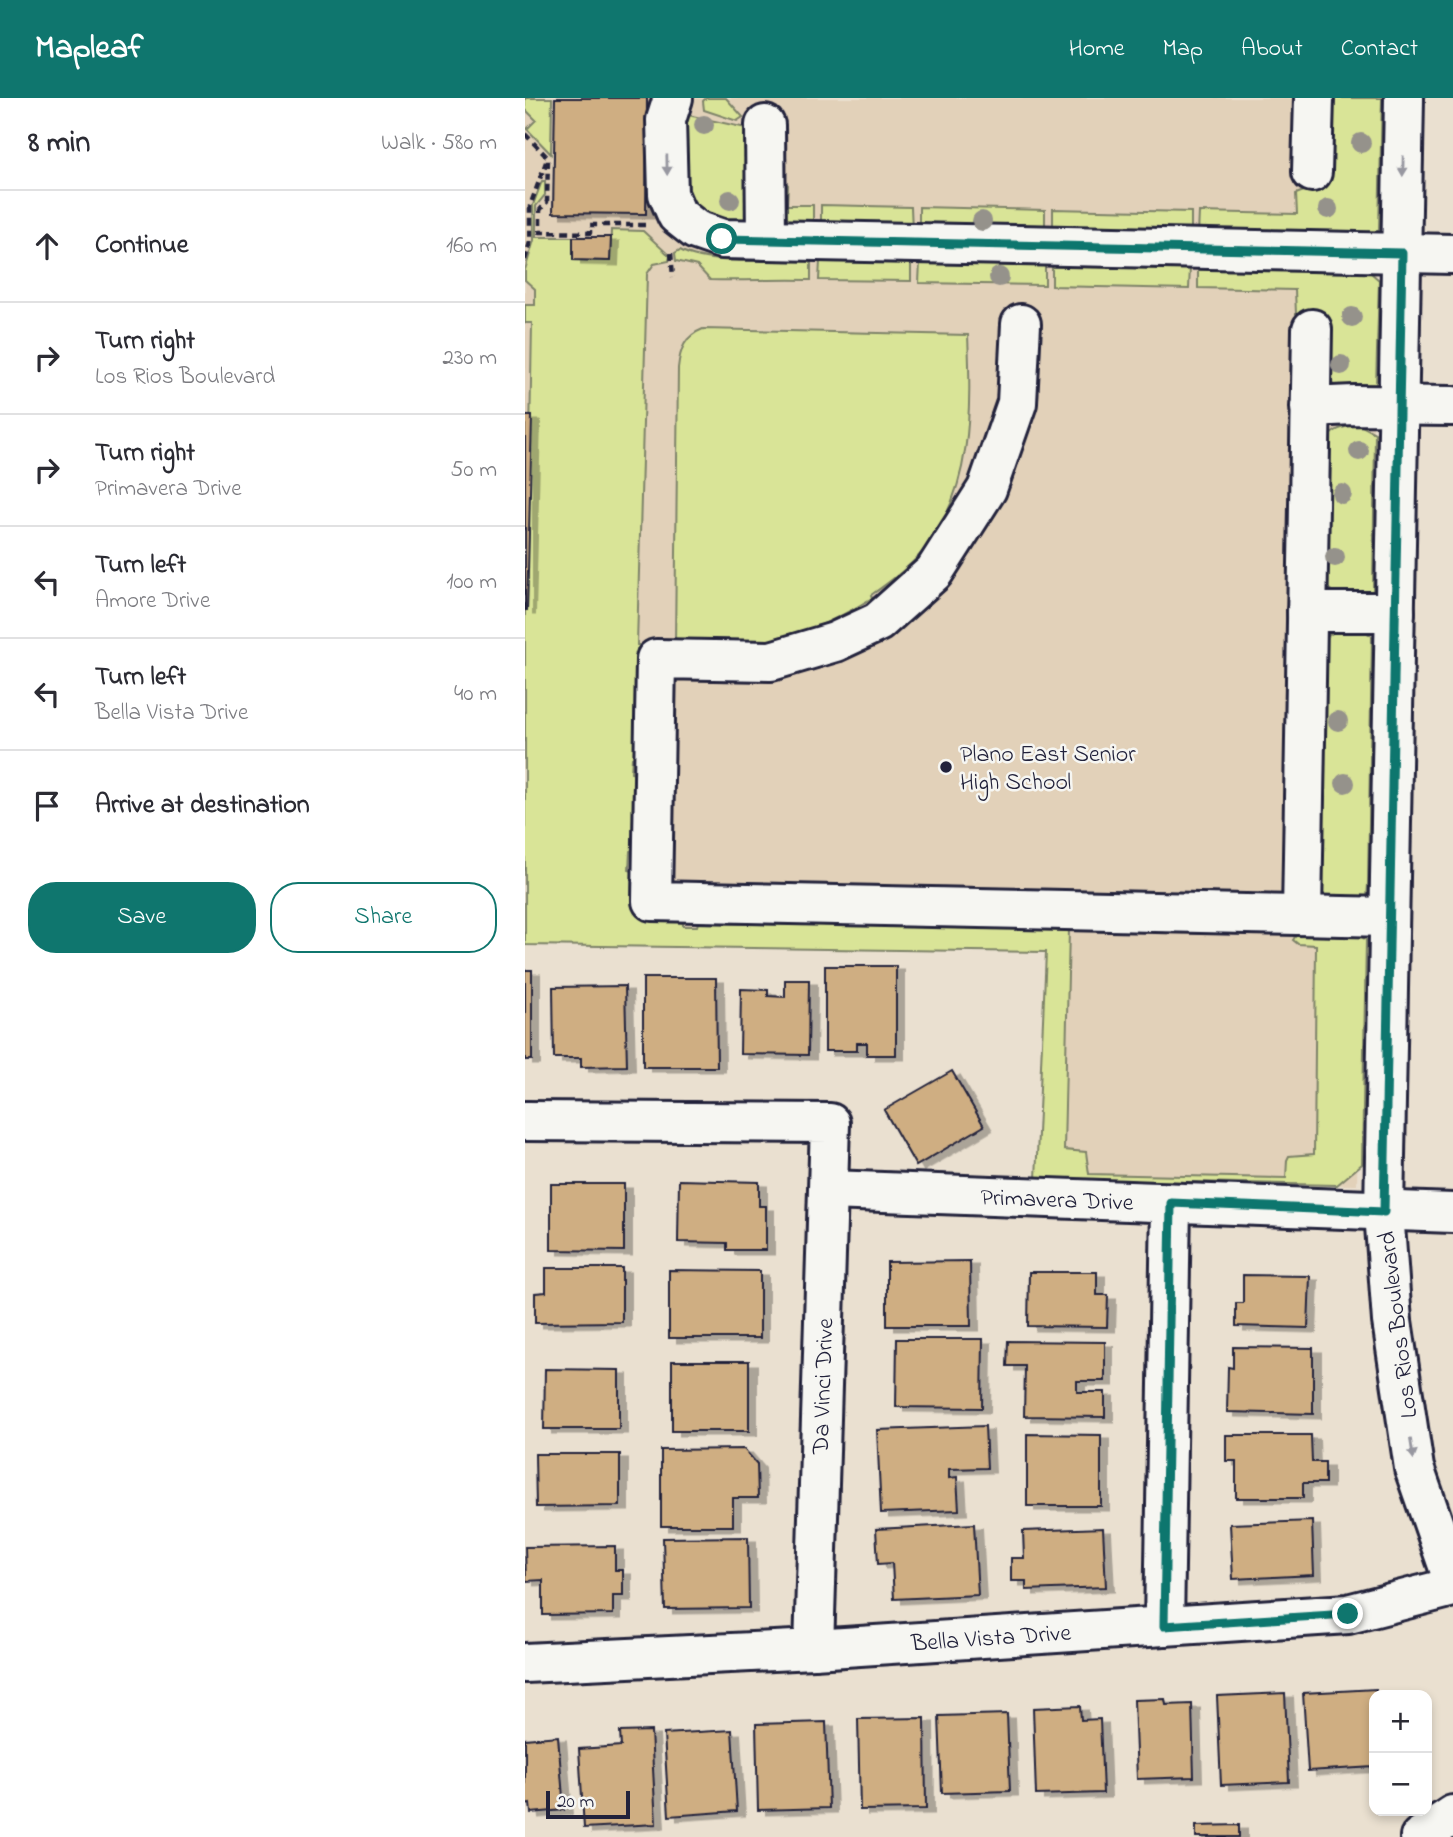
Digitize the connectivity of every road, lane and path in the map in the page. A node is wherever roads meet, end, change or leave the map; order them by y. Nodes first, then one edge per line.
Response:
1 (673, 98) edge
2 (1314, 98) edge
3 (1404, 98) edge
4 (765, 125) dead end
5 (525, 134) edge
6 (548, 158) junction
7 (1312, 172) dead end
8 (649, 226) dead end
9 (766, 240) junction
10 (671, 248) dead end
11 (1402, 253) junction
12 (1453, 254) edge
13 (525, 260) edge
14 (673, 277) dead end
15 (1021, 324) dead end
16 (1311, 330) dead end
17 (1399, 406) junction
18 (1453, 406) edge
19 (1310, 407) junction
20 (1307, 612) junction
21 (1395, 612) junction
22 (1302, 915) junction
23 (1389, 917) junction
24 (525, 1121) edge
25 (829, 1190) junction
26 (1171, 1203) junction
27 (1384, 1212) junction
28 (1453, 1213) edge
29 (1453, 1580) edge
30 (1453, 1587) edge
31 (1164, 1626) junction
32 (814, 1649) junction
33 (525, 1663) edge
34 (1453, 1815) edge
35 (1419, 1837) edge

1 -> 9 street
2 - 7 street
3 -> 11 street, Los Rios Boulevard
4 - 9 street
5 - 6 path
6 - 8 path
6 - 13 path
9 - 11 street
10 - 14 path
11 - 12 street
11 - 17 street, Los Rios Boulevard
15 - 22 street
16 - 19 street
17 - 18 street
17 - 19 street
17 - 21 street, Los Rios Boulevard
19 - 20 street
20 - 21 street
20 - 22 street
21 - 23 street, Los Rios Boulevard
22 - 23 street
23 - 27 street, Los Rios Boulevard
24 - 25 street, Da Vinci Drive
25 - 26 street, Primavera Drive
25 - 32 street, Da Vinci Drive
26 - 27 street, Primavera Drive
26 - 31 street
27 - 28 street, Primavera Drive
27 -> 29 street, Los Rios Boulevard
30 - 31 street, Bella Vista Drive
31 - 32 street, Bella Vista Drive
32 - 33 street, Bella Vista Drive
34 - 35 street

